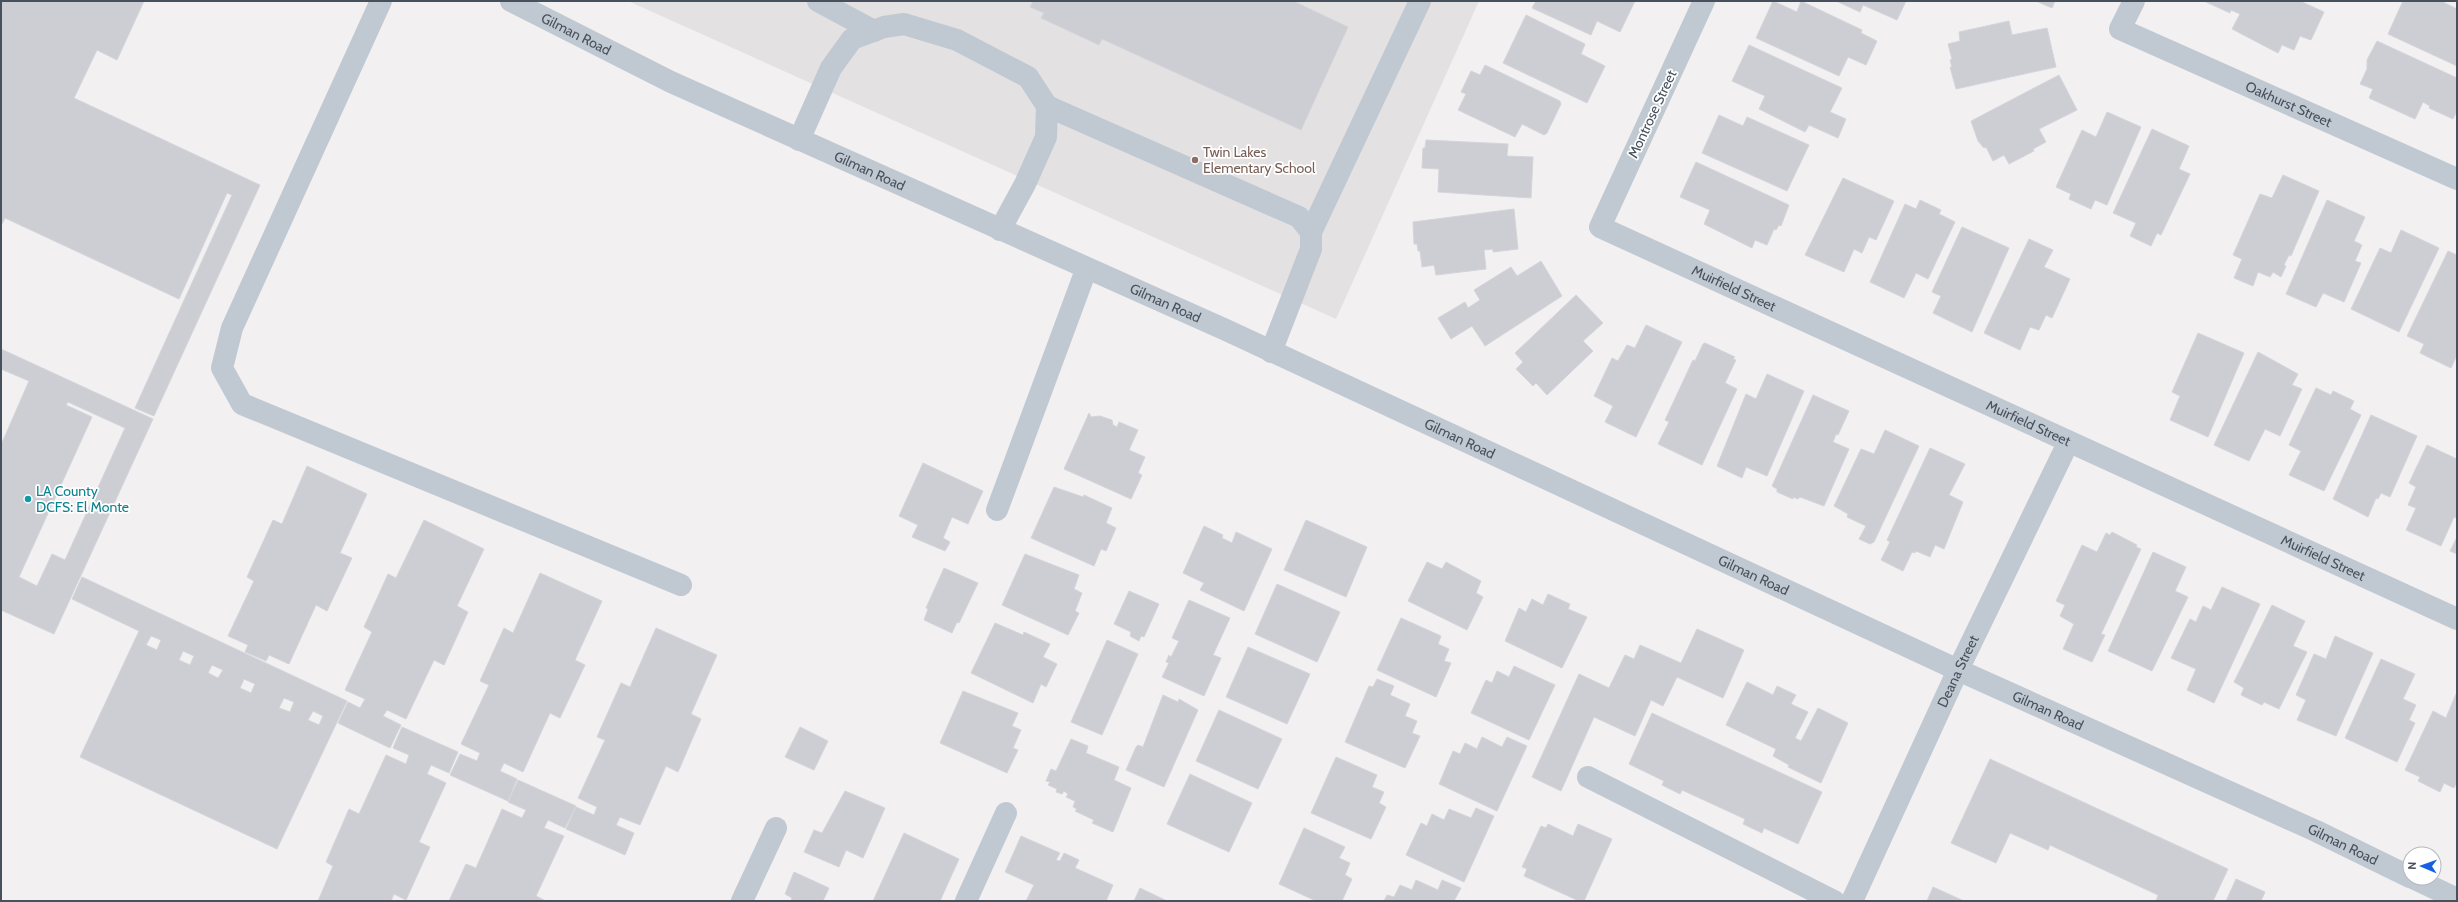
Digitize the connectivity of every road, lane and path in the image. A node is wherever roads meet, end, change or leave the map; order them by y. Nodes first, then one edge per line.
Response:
1 (381, 1) edge
2 (511, 1) edge
3 (818, 1) edge
4 (1420, 1) edge
5 (1704, 1) edge
6 (2134, 1) edge
7 (874, 31) junction
8 (1047, 106) junction
9 (799, 140) junction
10 (2457, 179) edge
11 (1600, 227) joint
12 (1000, 230) junction
13 (1311, 232) junction
14 (1086, 270) junction
15 (1271, 352) junction
16 (2068, 442) junction
17 (997, 510) dead end
18 (681, 585) dead end
19 (2457, 619) edge
20 (1958, 670) junction
21 (1588, 777) dead end
22 (1006, 813) dead end
23 (776, 828) dead end
24 (2402, 873) edge
25 (2430, 886) edge
26 (2457, 899) edge
27 (742, 901) edge
28 (966, 901) edge
29 (1834, 901) edge
30 (1852, 901) edge

1 - 18 street
2 - 9 street, Gilman Road
3 - 7 street
4 - 13 street
5 - 11 street, Montrose Street
6 - 10 street, Oakhurst Street
7 - 8 street
7 - 9 street
8 - 12 street
8 - 13 street
9 - 12 street, Gilman Road
11 - 16 street, Muirfield Street
12 - 14 street, Gilman Road
13 - 15 street
14 - 15 street, Gilman Road
14 - 17 street
15 - 20 street, Gilman Road
16 - 19 street, Muirfield Street
16 - 20 street, Deana Street
20 - 24 street, Gilman Road
20 - 30 street, Deana Street
21 - 29 street
22 - 28 street
23 - 27 street
25 - 26 street

